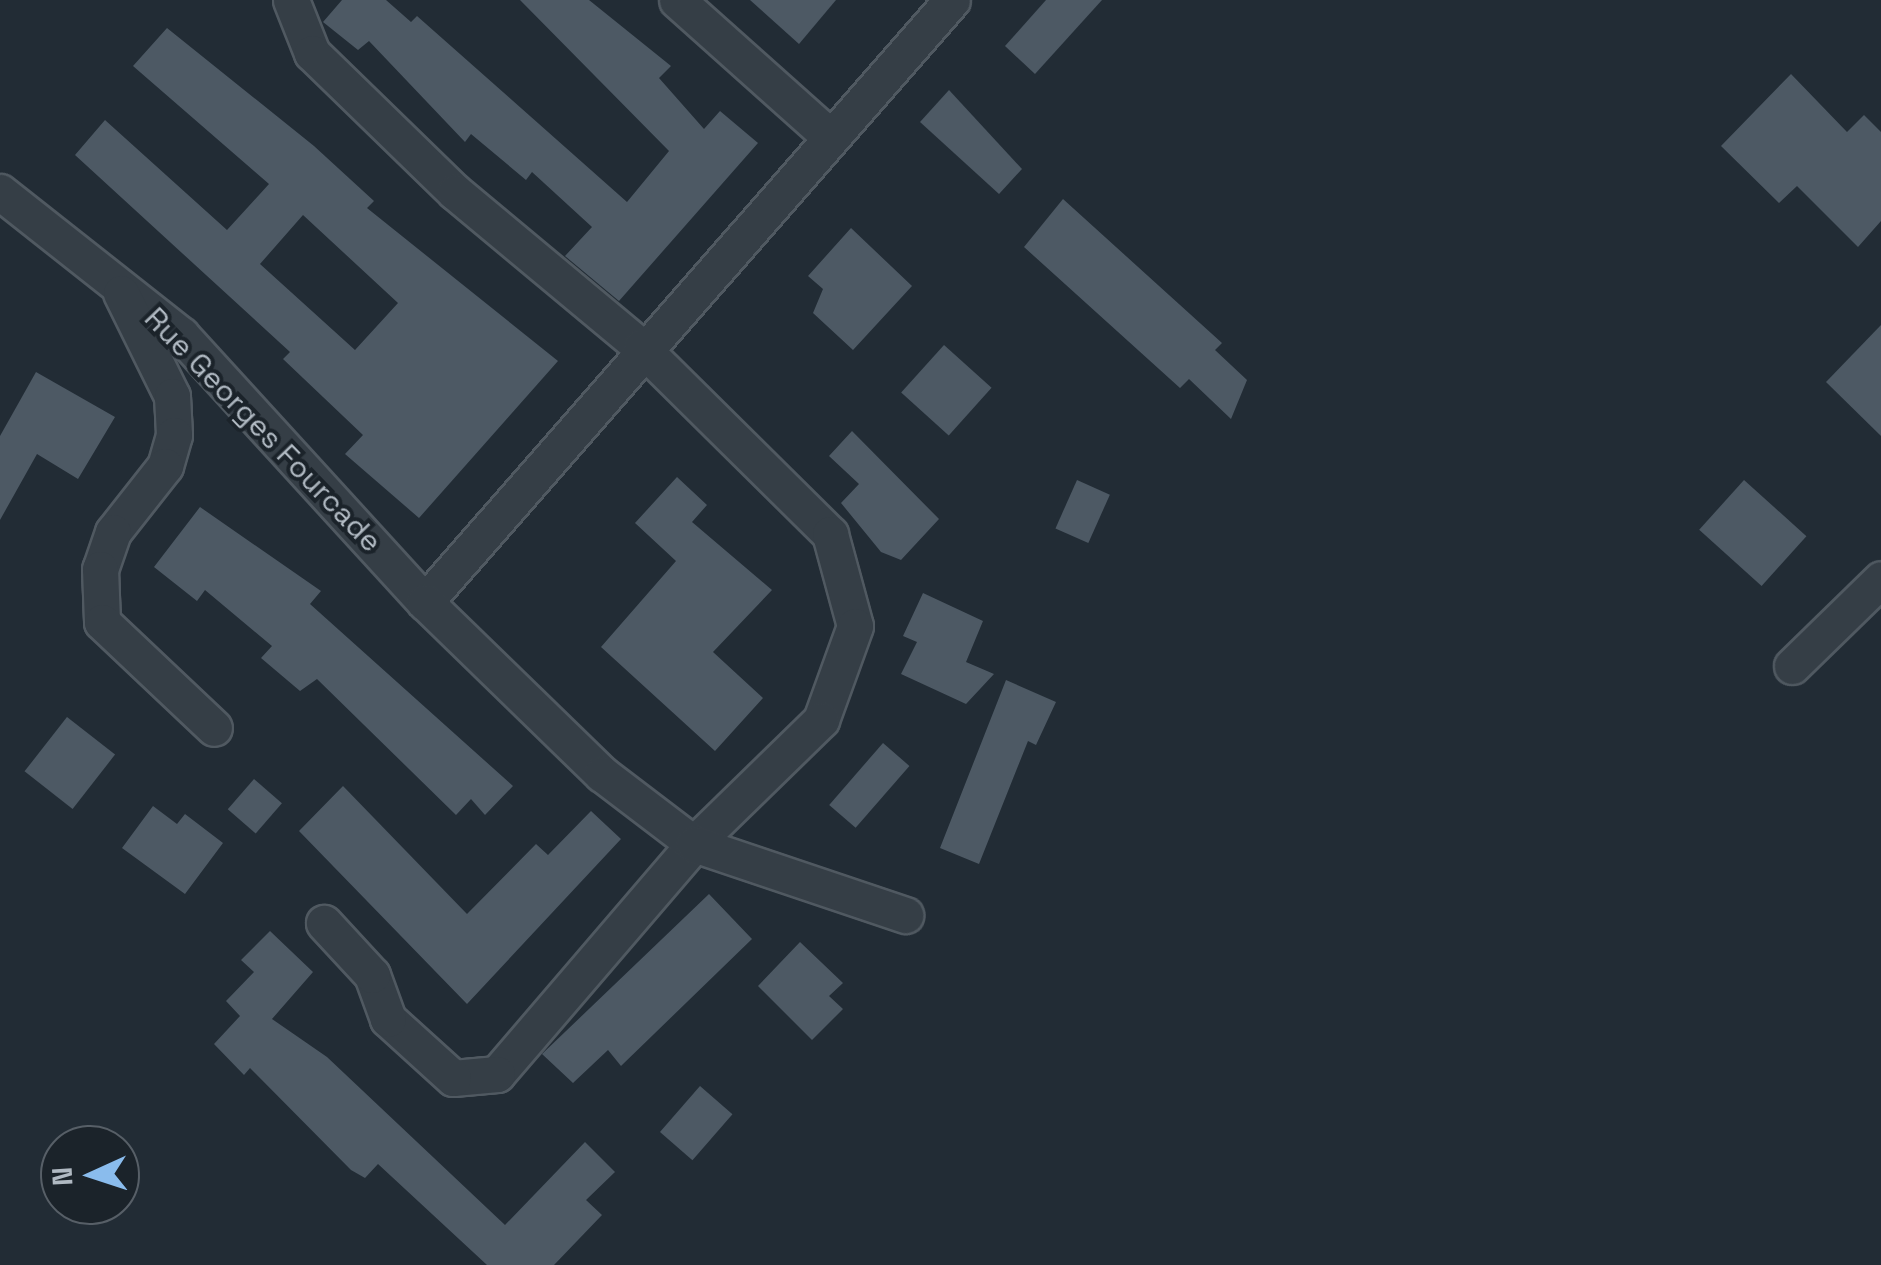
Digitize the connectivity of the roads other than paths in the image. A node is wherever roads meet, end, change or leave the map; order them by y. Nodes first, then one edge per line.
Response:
1 (291, 0) edge
2 (677, 0) edge
3 (952, 0) edge
4 (827, 134) junction
5 (0, 192) edge
6 (114, 279) junction
7 (641, 348) junction
8 (1881, 579) edge
9 (425, 602) junction
10 (1792, 666) dead end
11 (214, 728) dead end
12 (694, 844) junction
13 (905, 915) dead end
14 (324, 923) dead end

1 - 7 street
2 - 4 street
3 - 4 street
4 - 7 street
5 - 6 street, Rue Georges Fourcade
6 - 9 street, Rue Georges Fourcade
6 - 11 street
7 - 9 street
7 - 12 street
8 - 10 street
9 - 12 street, Rue Georges Fourcade
12 - 13 street, Rue Georges Fourcade
12 - 14 street

